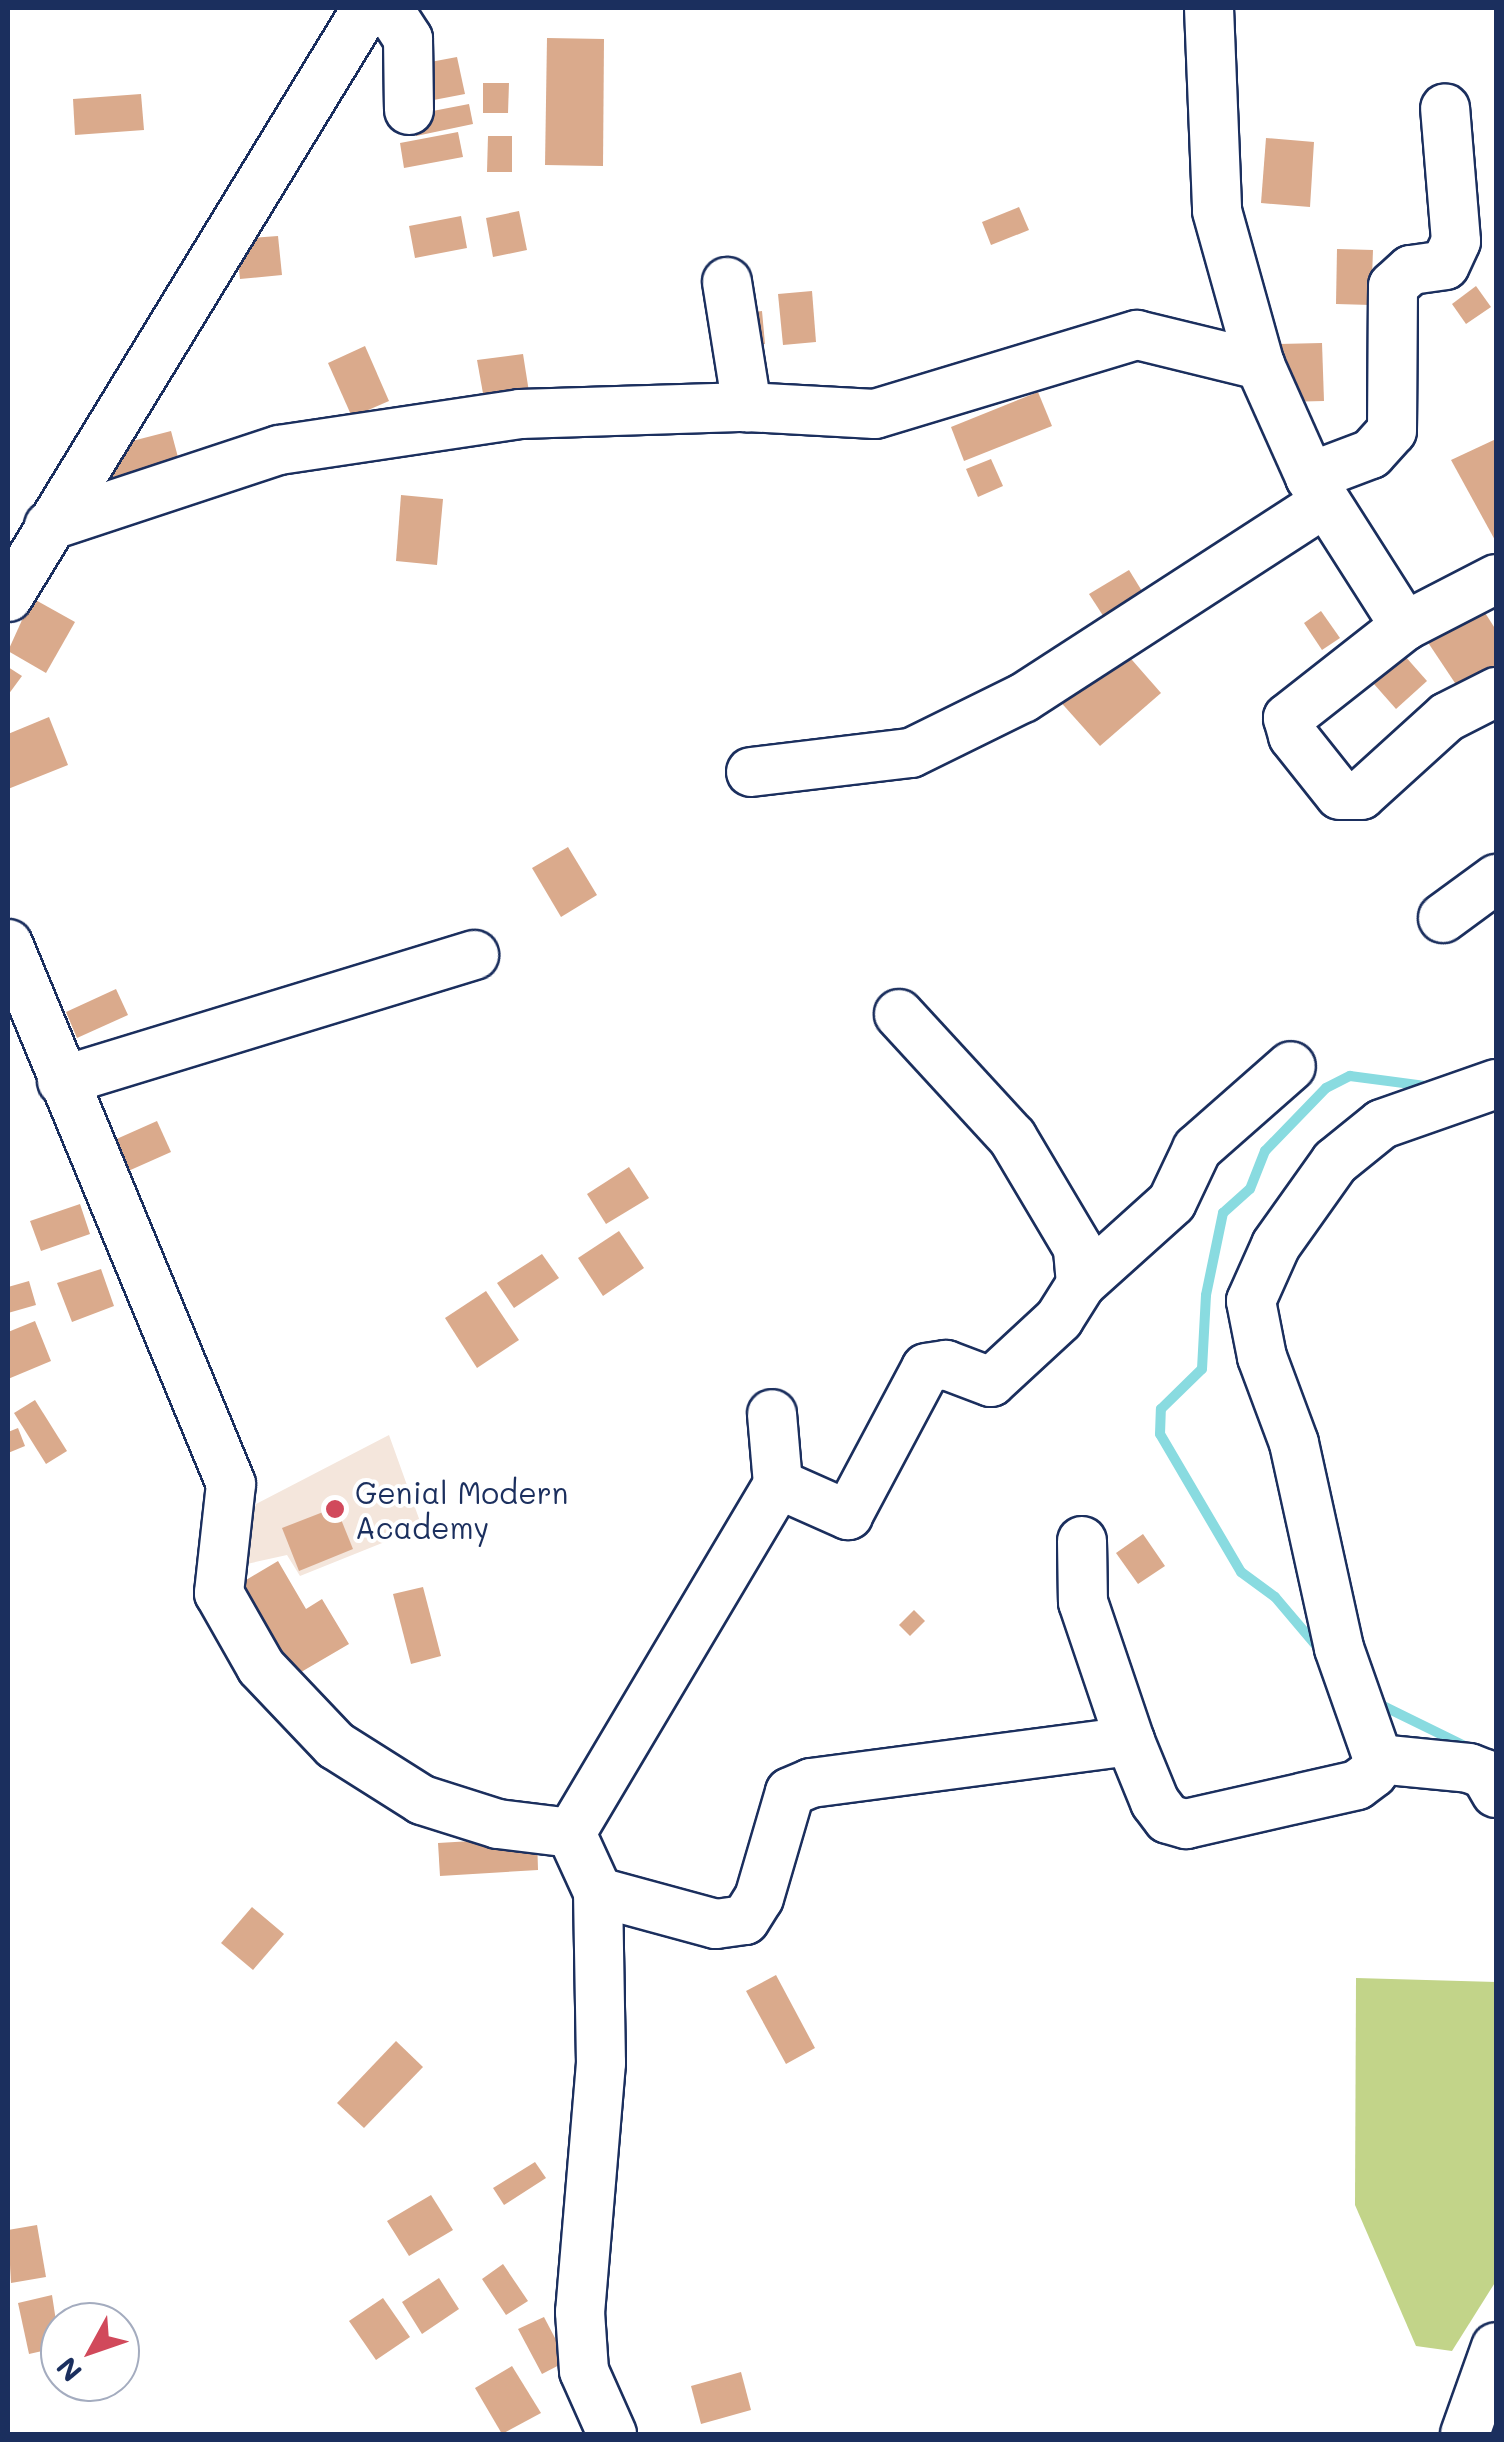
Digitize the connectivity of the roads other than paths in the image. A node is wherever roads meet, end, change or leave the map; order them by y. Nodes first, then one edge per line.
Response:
1 (367, 8) edge
2 (388, 8) edge
3 (1209, 8) edge
4 (1445, 108) dead end
5 (410, 110) dead end
6 (726, 282) dead end
7 (1260, 365) junction
8 (747, 407) junction
9 (1318, 490) junction
10 (48, 526) junction
11 (1496, 579) edge
12 (8, 597) edge
13 (1405, 626) junction
14 (1496, 692) edge
15 (751, 772) dead end
16 (1496, 879) edge
17 (1444, 918) dead end
18 (8, 944) edge
19 (474, 955) dead end
20 (898, 1014) dead end
21 (1291, 1066) dead end
22 (62, 1082) junction
23 (1484, 1089) edge
24 (1081, 1284) junction
25 (772, 1414) dead end
26 (778, 1484) junction
27 (1082, 1541) dead end
28 (1130, 1741) junction
29 (1378, 1760) junction
30 (1496, 1793) edge
31 (572, 1833) junction
32 (598, 1892) junction
33 (1496, 2347) edge
34 (612, 2434) edge
35 (1466, 2434) edge

1 - 10 street
2 - 5 street
3 - 7 street
4 - 9 street
6 - 8 street
7 - 8 street
7 - 9 street
8 - 10 street
9 - 13 street
9 - 15 street
10 - 12 street
11 - 13 street
13 - 14 street
16 - 17 street
18 - 22 street
19 - 22 street
20 - 24 street
21 - 24 street
22 - 31 street
23 - 29 street
24 - 26 street
25 - 26 street
26 - 31 street
27 - 28 street
28 - 29 street
28 - 32 street
29 - 30 street
31 - 32 street
32 - 34 street
33 - 35 street

